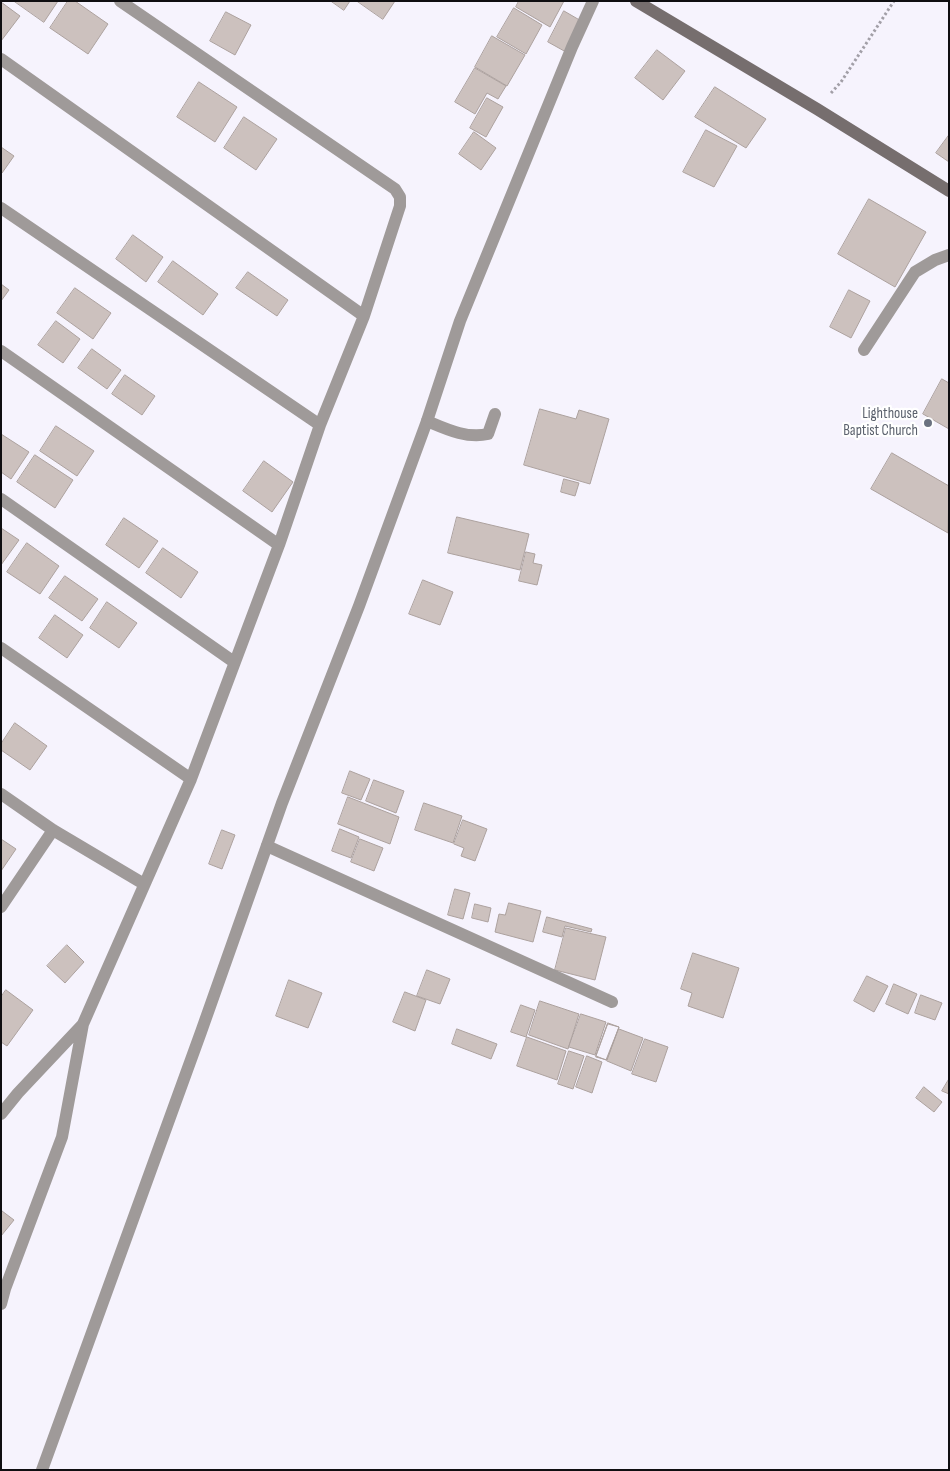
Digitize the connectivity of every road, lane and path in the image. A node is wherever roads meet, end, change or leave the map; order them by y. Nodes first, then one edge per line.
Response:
1 (120, 1) edge
2 (593, 1) edge
3 (636, 1) edge
4 (894, 1) edge
5 (1, 59) edge
6 (841, 82) dead end
7 (949, 191) edge
8 (1, 208) edge
9 (949, 255) edge
10 (364, 316) junction
11 (864, 350) dead end
12 (1, 351) edge
13 (495, 414) dead end
14 (427, 421) junction
15 (320, 425) junction
16 (1, 498) edge
17 (279, 545) junction
18 (1, 648) edge
19 (234, 662) junction
20 (191, 779) junction
21 (1, 794) edge
22 (53, 830) junction
23 (267, 846) junction
24 (144, 884) junction
25 (1, 907) edge
26 (612, 1002) dead end
27 (84, 1024) junction
28 (1, 1114) edge
29 (3, 1288) edge
30 (1, 1304) edge
31 (42, 1470) edge

1 - 10 street
2 - 14 street
3 - 7 main road
4 - 6 path
5 - 10 street
8 - 15 street
9 - 11 street
10 - 15 street
12 - 17 street
13 - 14 street
14 - 23 street
15 - 17 street
16 - 19 street
17 - 19 street
18 - 20 street
19 - 20 street
20 - 24 street
21 - 22 street
22 - 24 street
22 - 25 street
23 - 26 street
23 - 31 street
24 - 27 street
27 - 28 street
27 - 29 street
29 - 30 street

